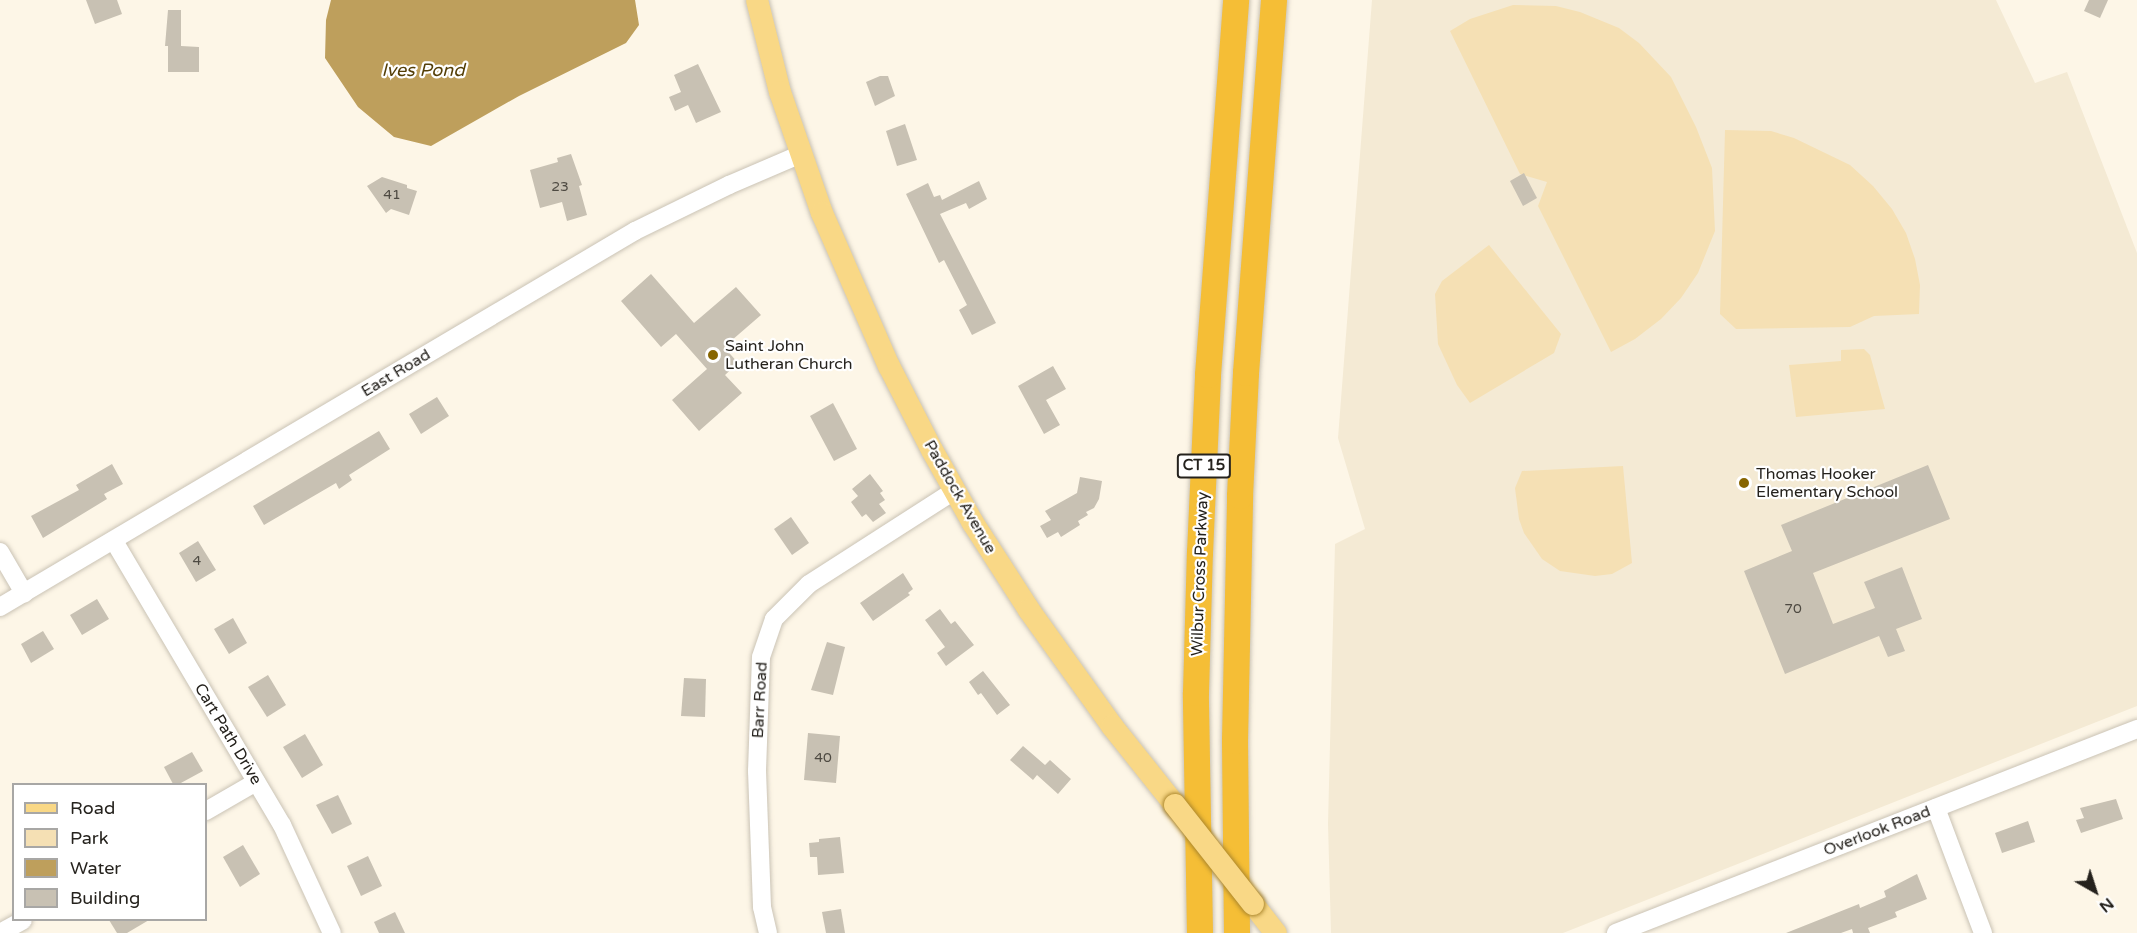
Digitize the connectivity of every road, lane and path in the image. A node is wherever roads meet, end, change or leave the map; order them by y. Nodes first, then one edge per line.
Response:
1 (757, 0) edge
2 (1236, 0) edge
3 (1274, 0) edge
4 (801, 154) junction
5 (954, 490) junction
6 (114, 541) junction
7 (0, 552) edge
8 (24, 592) junction
9 (0, 607) edge
10 (2137, 729) edge
11 (255, 782) junction
12 (1936, 808) junction
13 (207, 810) edge
14 (21, 921) edge
15 (1623, 932) edge
16 (0, 933) edge
17 (332, 933) edge
18 (768, 933) edge
19 (1200, 933) edge
20 (1237, 933) edge
21 (1276, 933) edge
22 (1983, 933) edge

1 - 4 main road, Paddock Avenue
2 - 19 highway, Wilbur Cross Parkway / CT 15
3 - 20 highway, CT 15
4 - 5 main road, Paddock Avenue
4 - 6 street, East Road
5 - 18 street, Barr Road
5 - 21 main road, Paddock Avenue, bridge
6 - 8 street, East Road
6 - 11 street, Cart Path Drive
7 - 8 street
8 - 9 street, East Road
10 - 12 street, Overlook Road
11 - 13 street
11 - 17 street, Cart Path Drive
12 - 15 street, Overlook Road
12 - 22 street
14 - 16 street

